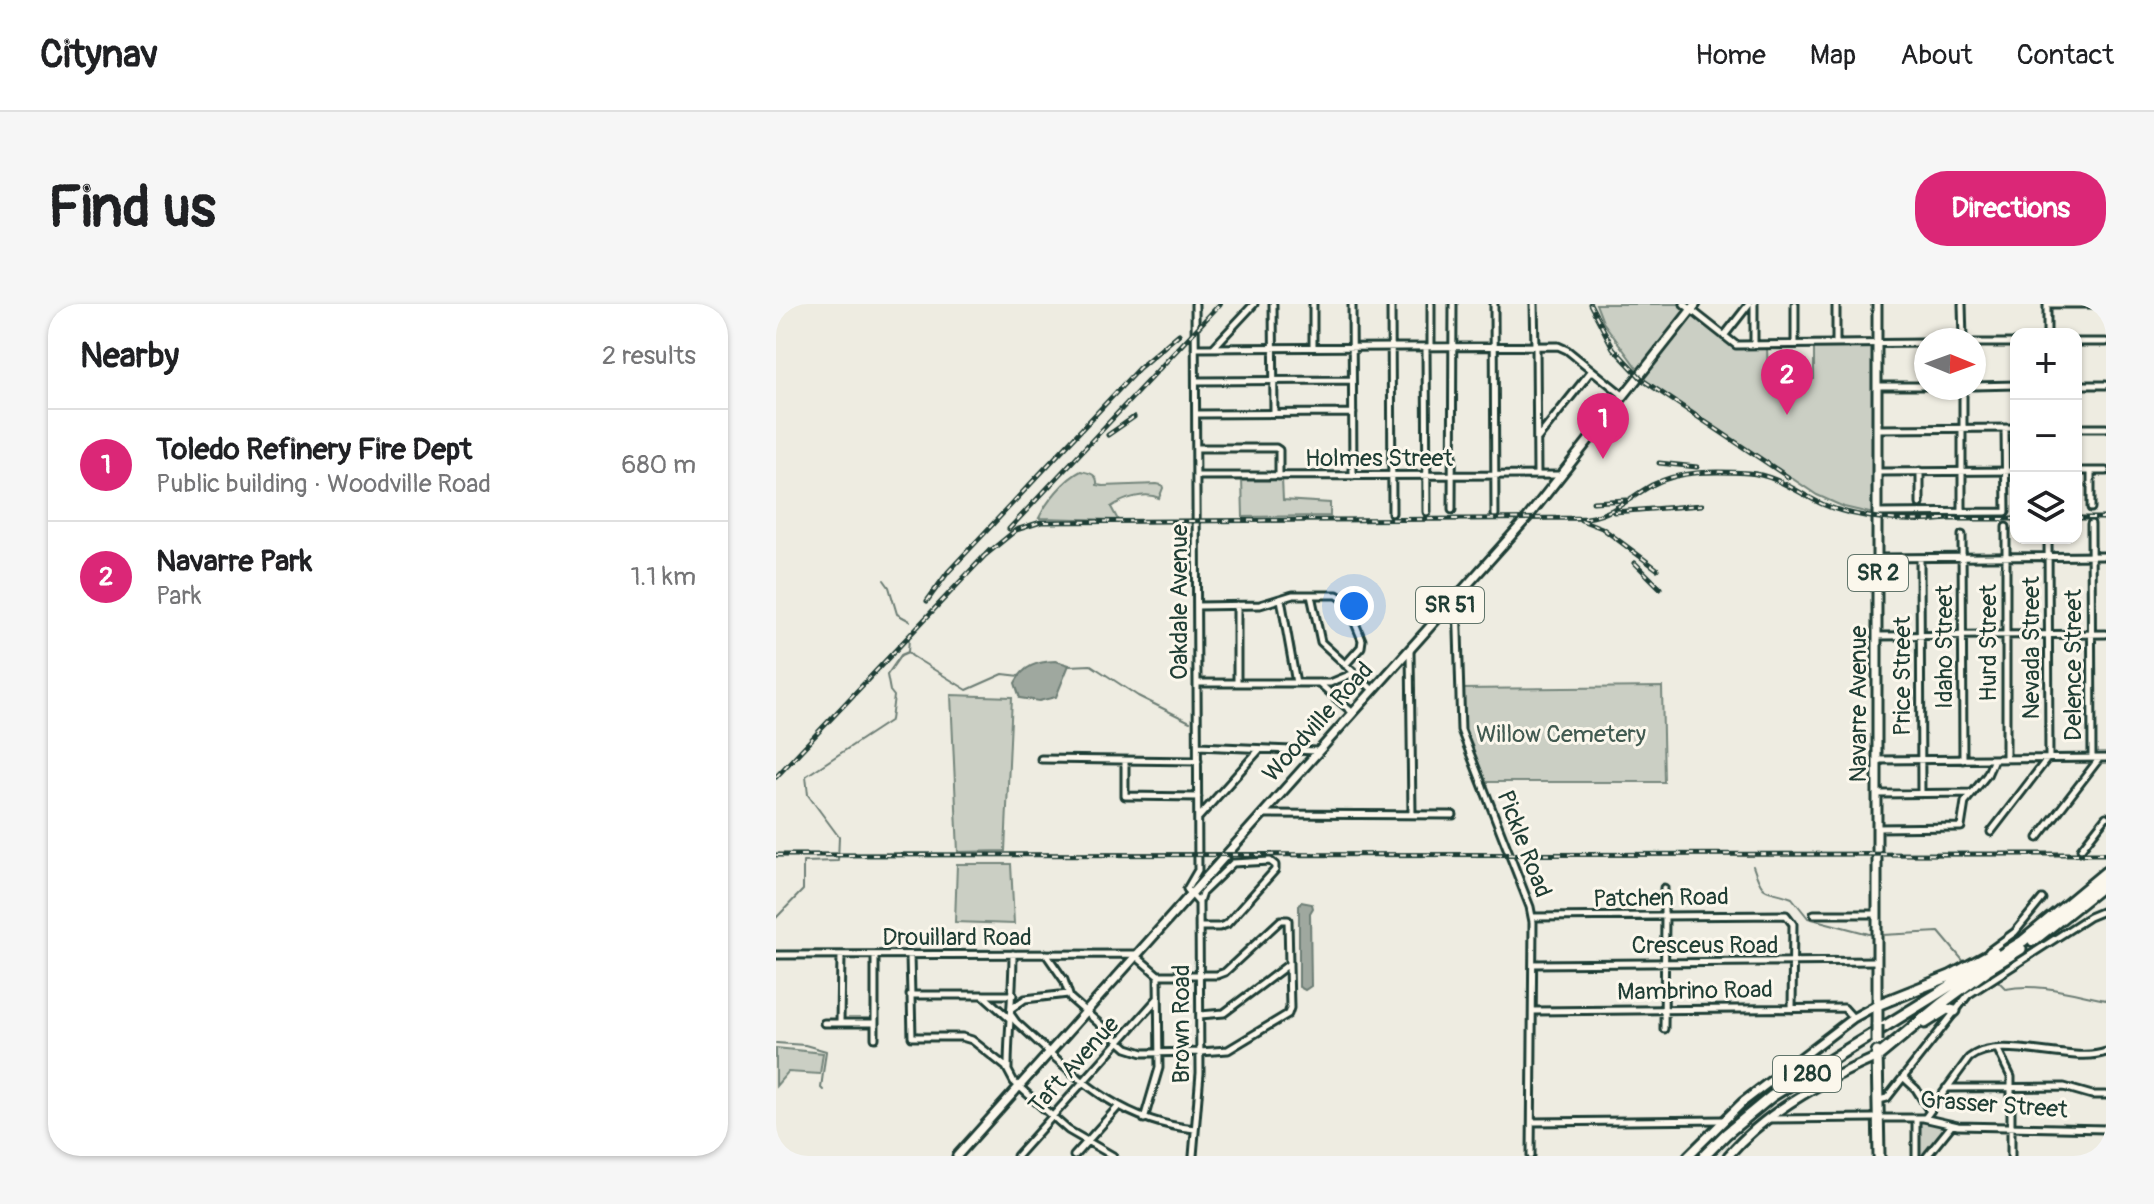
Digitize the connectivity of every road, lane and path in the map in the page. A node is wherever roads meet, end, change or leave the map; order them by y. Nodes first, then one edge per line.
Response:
1 (1195, 304) edge
2 (1254, 304) edge
3 (1273, 304) edge
4 (1313, 304) edge
5 (1352, 304) edge
6 (1391, 304) edge
7 (1431, 304) edge
8 (1453, 304) edge
9 (1494, 304) edge
10 (1534, 304) edge
11 (1684, 304) edge
12 (1752, 304) edge
13 (1795, 304) edge
14 (1836, 304) edge
15 (1877, 304) edge
16 (1962, 304) edge
17 (2047, 304) edge
18 (2090, 304) edge
19 (2106, 304) edge
20 (1694, 307) edge
21 (1963, 328) edge
22 (2047, 328) edge
23 (1724, 336) junction
24 (2082, 342) edge
25 (2106, 342) edge
26 (1877, 343) junction
27 (1914, 343) edge
28 (1986, 343) edge
29 (2010, 343) edge
30 (1795, 344) junction
31 (1836, 344) junction
32 (1754, 345) junction
33 (1493, 346) junction
34 (1535, 346) junction
35 (1313, 347) junction
36 (1352, 347) junction
37 (1391, 347) junction
38 (1428, 347) junction
39 (1451, 347) junction
40 (1195, 348) junction
41 (1212, 348) junction
42 (1273, 348) junction
43 (1592, 370) junction
44 (1352, 380) junction
45 (1196, 381) junction
46 (1274, 381) junction
47 (2010, 385) edge
48 (2082, 385) edge
49 (2106, 385) edge
50 (1877, 386) junction
51 (1914, 386) edge
52 (1986, 386) edge
53 (1625, 397) junction
54 (1963, 400) edge
55 (1274, 413) junction
56 (1353, 413) junction
57 (1196, 414) junction
58 (2082, 428) edge
59 (2106, 428) edge
60 (1877, 429) junction
61 (1962, 429) junction
62 (2005, 429) junction
63 (2010, 429) edge
64 (1537, 439) junction
65 (1196, 448) junction
66 (1920, 471) junction
67 (1962, 471) junction
68 (2005, 471) junction
69 (2010, 471) edge
70 (2082, 471) edge
71 (2091, 471) junction
72 (2106, 471) edge
73 (1878, 472) junction
74 (1537, 474) junction
75 (1427, 475) junction
76 (1452, 475) junction
77 (1494, 475) junction
78 (1562, 475) junction
79 (1196, 476) junction
80 (1279, 476) junction
81 (1353, 476) junction
82 (1392, 476) junction
83 (1920, 504) dead end
84 (2091, 508) dead end
85 (1452, 510) dead end
86 (1427, 512) dead end
87 (1962, 512) junction
88 (1392, 513) dead end
89 (1878, 513) junction
90 (1495, 515) dead end
91 (2091, 524) dead end
92 (2006, 527) dead end
93 (1962, 535) dead end
94 (2048, 544) edge
95 (2006, 556) junction
96 (2048, 556) junction
97 (2091, 556) junction
98 (2106, 556) edge
99 (1962, 557) junction
100 (1878, 558) junction
101 (1920, 558) junction
102 (1311, 595) junction
103 (1457, 597) junction
104 (1281, 599) junction
105 (1237, 605) junction
106 (1197, 606) junction
107 (2106, 634) edge
108 (1962, 635) junction
109 (2006, 635) junction
110 (2049, 635) junction
111 (2091, 635) junction
112 (1878, 636) junction
113 (1920, 636) junction
114 (1410, 649) junction
115 (1345, 665) junction
116 (1354, 673) junction
117 (1197, 683) junction
118 (1237, 683) junction
119 (1296, 683) junction
120 (1319, 683) junction
121 (1373, 690) junction
122 (1353, 713) junction
123 (1198, 746) junction
124 (1260, 749) junction
125 (1318, 751) junction
126 (2092, 758) junction
127 (2103, 758) edge
128 (1041, 759) dead end
129 (1994, 759) junction
130 (2006, 759) junction
131 (2049, 759) junction
132 (1877, 760) junction
133 (1921, 760) junction
134 (1963, 760) junction
135 (1125, 761) junction
136 (1198, 761) junction
137 (1972, 793) junction
138 (1877, 794) junction
139 (1921, 794) junction
140 (1198, 797) junction
141 (1263, 814) junction
142 (1412, 814) junction
143 (1453, 815) dead end
144 (1198, 817) junction
145 (2106, 817) edge
146 (1877, 828) junction
147 (1991, 832) dead end
148 (2038, 838) dead end
149 (2081, 849) dead end
150 (2106, 872) edge
151 (2106, 883) edge
152 (1664, 888) dead end
153 (1191, 895) junction
154 (2042, 899) dead end
155 (1199, 903) junction
156 (2071, 903) junction
157 (2106, 910) edge
158 (1814, 914) dead end
159 (1877, 914) junction
160 (1665, 916) junction
161 (1533, 917) junction
162 (1199, 927) junction
163 (1013, 954) junction
164 (1046, 954) junction
165 (776, 955) edge
166 (841, 955) junction
167 (875, 955) junction
168 (910, 955) junction
169 (1137, 955) junction
170 (1877, 961) junction
171 (1792, 962) junction
172 (1664, 963) junction
173 (1289, 964) junction
174 (1533, 964) junction
175 (1966, 967) junction
176 (1986, 971) junction
177 (1158, 975) junction
178 (1199, 975) junction
179 (1013, 992) junction
180 (1068, 994) junction
181 (910, 995) junction
182 (982, 995) junction
183 (1028, 998) junction
184 (1158, 998) junction
185 (1877, 1005) junction
186 (1792, 1009) junction
187 (1664, 1010) junction
188 (1533, 1011) junction
189 (1955, 1011) junction
190 (1086, 1012) junction
191 (1011, 1014) junction
192 (1200, 1015) junction
193 (1853, 1018) junction
194 (824, 1023) dead end
195 (840, 1023) junction
196 (875, 1023) junction
197 (1664, 1029) dead end
198 (1908, 1032) junction
199 (875, 1038) dead end
200 (1119, 1042) junction
201 (1998, 1050) junction
202 (1200, 1052) junction
203 (2106, 1052) edge
204 (1050, 1053) junction
205 (1159, 1053) junction
206 (1877, 1057) junction
207 (1008, 1070) junction
208 (1903, 1077) junction
209 (1083, 1082) junction
210 (1019, 1087) junction
211 (2011, 1087) junction
212 (1946, 1088) junction
213 (2106, 1095) edge
214 (1118, 1107) junction
215 (1877, 1110) junction
216 (1929, 1110) junction
217 (1052, 1116) junction
218 (1916, 1118) junction
219 (1925, 1118) junction
220 (1144, 1119) junction
221 (1768, 1119) junction
222 (1723, 1120) junction
223 (1532, 1122) junction
224 (1952, 1125) junction
225 (2011, 1126) junction
226 (1196, 1129) junction
227 (2106, 1129) edge
228 (1086, 1142) junction
229 (957, 1156) edge
230 (1017, 1156) edge
231 (1074, 1156) edge
232 (1113, 1156) edge
233 (1193, 1156) edge
234 (1531, 1156) edge
235 (1688, 1156) edge
236 (1704, 1156) edge
237 (1712, 1156) edge
238 (1728, 1156) edge
239 (1873, 1156) edge
240 (1879, 1156) edge
241 (1916, 1156) edge
242 (1927, 1156) edge
243 (2011, 1156) edge

1 - 40 street, Oakdale Avenue
2 - 41 street
3 - 42 street
4 - 35 street
5 - 36 street
6 - 37 street
7 - 38 street
8 - 39 street
9 - 33 street
10 - 34 street
11 - 20 street
12 - 23 street
12 - 32 street
13 - 30 street
14 - 31 street
15 - 26 main road, Navarre Avenue / SR 2
16 - 21 street
17 - 18 street
17 - 22 street
18 - 19 street
20 - 23 street
20 - 53 main road, Woodville Road / SR 51
23 - 32 street
24 - 25 street
26 - 27 street
26 - 31 street
26 - 50 main road, Navarre Avenue / SR 2
28 - 29 street
30 - 31 street
30 - 32 street
33 - 34 street
33 - 39 street
33 - 77 street
34 - 43 street
34 - 64 street
35 - 36 street
35 - 42 street
36 - 37 street
36 - 44 street
37 - 38 street
37 - 82 street
38 - 39 street
38 - 75 street
39 - 76 street
40 - 41 street
40 - 45 street, Oakdale Avenue
41 - 42 street
42 - 46 street
43 - 53 street
43 - 64 street
44 - 46 street
44 - 56 street
45 - 46 street
45 - 57 street, Oakdale Avenue
46 - 55 street
47 - 52 street
48 - 49 street
50 - 51 street
50 - 60 main road, Navarre Avenue / SR 2
53 - 78 main road, Woodville Road / SR 51
54 - 61 street
55 - 56 street
55 - 57 street
56 - 81 street
57 - 65 street, Oakdale Avenue
58 - 59 street
60 - 61 street
60 - 73 main road, Navarre Avenue / SR 2
61 - 62 street
61 - 67 street
62 - 63 street
62 - 68 street
64 - 74 street
65 - 79 street, Oakdale Avenue
65 - 80 street
66 - 67 street
66 - 73 street
66 - 83 street
67 - 68 street
67 - 87 street
68 - 69 street
68 - 87 street
70 - 71 street
71 - 72 street
71 - 84 street
73 - 89 main road, Navarre Avenue / SR 2
74 - 77 street, Holmes Street
74 - 78 street, Holmes Street
75 - 76 street, Holmes Street
75 - 82 street, Holmes Street
75 - 86 street
76 - 77 street, Holmes Street
76 - 85 street
77 - 90 street
78 - 103 main road, Woodville Road / SR 51
79 - 80 street, Holmes Street
79 - 106 street, Oakdale Avenue
80 - 81 street, Holmes Street
81 - 82 street, Holmes Street
82 - 88 street
87 - 89 street
89 - 100 main road, Navarre Avenue / SR 2
91 - 97 street, Delence Street
92 - 95 street, Hurd Street
93 - 99 street, Idaho Street
94 - 96 street, Nevada Street
95 - 96 street
95 - 99 street
95 - 109 street, Hurd Street
96 - 97 street
96 - 110 street, Nevada Street
97 - 98 street
97 - 111 street, Delence Street
99 - 101 street
99 - 108 street, Idaho Street
100 - 101 street
100 - 112 main road, Navarre Avenue / SR 2
101 - 113 street, Price Street
102 - 104 street
102 - 115 street
102 - 115 street
103 - 114 main road, Woodville Road / SR 51
103 - 161 street, Pickle Road
104 - 105 street
104 - 119 street
105 - 106 street
105 - 118 street
106 - 117 street, Oakdale Avenue
107 - 111 street
108 - 109 street
108 - 113 street
108 - 134 street, Idaho Street
109 - 110 street
109 - 130 street, Hurd Street
110 - 111 street
110 - 131 street, Nevada Street
111 - 126 street, Delence Street
112 - 113 street
112 - 132 main road, Navarre Avenue / SR 2
113 - 133 street, Price Street
114 - 121 main road, Woodville Road / SR 51
114 - 142 street
115 - 116 street
116 - 120 street
116 - 121 street
117 - 118 street
117 - 123 street, Oakdale Avenue
118 - 119 street
119 - 120 street
120 - 122 street
121 - 122 main road, Woodville Road / SR 51
122 - 125 main road, Woodville Road / SR 51
123 - 124 street
123 - 136 street, Oakdale Avenue
124 - 125 street
124 - 144 street
125 - 141 main road, Woodville Road / SR 51
126 - 127 street
126 - 131 street
127 - 148 street, Delence Street
128 - 135 street
129 - 130 street
129 - 134 street
129 - 137 street
130 - 131 street
131 - 147 street
132 - 133 street
132 - 138 main road, Navarre Avenue / SR 2
133 - 134 street
133 - 139 street, Price Street
135 - 136 street
135 - 140 street
136 - 140 street, Oakdale Avenue
137 - 139 street
137 - 146 street
138 - 139 street
138 - 146 main road, Navarre Avenue / SR 2
140 - 144 street, Oakdale Avenue
141 - 142 street
141 - 153 main road, Woodville Road / SR 51
142 - 143 street
144 - 153 street, Oakdale Avenue
145 - 149 street
146 - 159 main road, Navarre Avenue / SR 2
150 - 156 highway, I 280
151 - 176 highway, I 280
152 - 160 street
153 - 155 street
153 - 169 main road, Woodville Road / SR 51
154 - 175 street
155 - 162 street, Brown Road
155 - 162 street
156 - 175 highway
156 - 236 highway, I 280
157 - 189 street
158 - 159 street
159 - 170 main road, Navarre Avenue / SR 2
160 - 161 street, Patchen Road
160 - 171 street, Patchen Road
160 - 172 street
161 - 174 street, Pickle Road
162 - 178 street, Brown Road
163 - 164 street, Drouillard Road
163 - 168 street, Drouillard Road
163 - 179 street
164 - 169 street, Drouillard Road
164 - 180 street
165 - 166 street, Drouillard Road
166 - 167 street, Drouillard Road
166 - 195 street
167 - 168 street, Drouillard Road
167 - 196 street
168 - 181 street
169 - 177 street
169 - 190 main road, Woodville Road / SR 51
170 - 171 street, Cresceus Road
170 - 185 main road, Navarre Avenue / SR 2
171 - 172 street, Cresceus Road
171 - 186 street
172 - 174 street, Cresceus Road
172 - 187 street
173 - 178 street
173 - 192 street
173 - 202 street
174 - 188 street, Pickle Road
175 - 185 highway
176 - 198 highway
176 - 237 highway, I 280
177 - 178 street
177 - 184 street
178 - 192 street, Brown Road
179 - 182 street
179 - 183 street
179 - 191 street
180 - 183 street
180 - 190 street
181 - 182 street
181 - 207 street
182 - 191 street
183 - 191 street
184 - 200 street, Taft Avenue
184 - 205 street
185 - 193 main road
185 - 206 highway, Navarre Avenue / SR 2, bridge
186 - 187 street, Mambrino Road
186 - 193 street, Mambrino Road
187 - 188 street, Mambrino Road
187 - 197 street
188 - 223 street, Pickle Road
189 - 198 highway
189 - 208 street
190 - 200 street
190 - 204 main road, Woodville Road / SR 51
191 - 204 street
191 - 207 street
192 - 202 street, Brown Road
193 - 222 main road
194 - 195 street
195 - 196 street
196 - 199 street
198 - 206 highway
200 - 205 street
200 - 209 street, Taft Avenue
201 - 203 street
201 - 211 street
201 - 212 street
202 - 205 street
202 - 226 street, Brown Road
204 - 209 street
204 - 210 main road, Woodville Road / SR 51
205 - 220 street
206 - 215 highway, Navarre Avenue / SR 2
206 - 215 highway, Navarre Avenue / SR 2
206 - 221 main road
207 - 210 street
208 - 215 street
208 - 216 street
209 - 214 street
209 - 217 street, Taft Avenue
210 - 217 street
210 - 229 main road, Woodville Road / SR 51
211 - 212 street
211 - 213 street
211 - 225 street
212 - 216 street
214 - 220 street
214 - 228 street
215 - 218 street, Grasser Street
215 - 221 street, Grasser Street
215 - 239 highway, Navarre Avenue / SR 2
215 - 240 highway, Navarre Avenue / SR 2
216 - 219 street
217 - 228 street
217 - 230 street, Taft Avenue
218 - 219 street, Grasser Street
218 - 241 street
219 - 224 street, Grasser Street
220 - 226 street
221 - 238 main road
222 - 223 street
222 - 235 main road
223 - 234 street, Pickle Road
224 - 225 street, Grasser Street
224 - 242 street
225 - 227 street, Grasser Street
225 - 243 street
226 - 233 street, Brown Road
228 - 231 street
228 - 232 street

